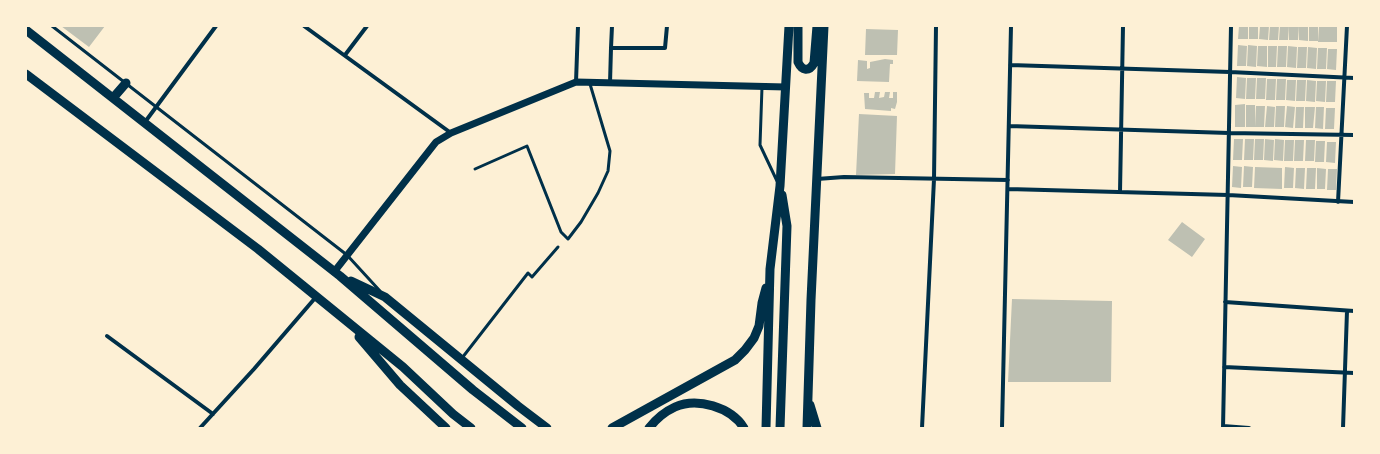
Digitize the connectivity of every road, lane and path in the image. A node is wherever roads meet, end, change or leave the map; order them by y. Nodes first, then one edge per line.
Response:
1 (52, 26) edge
2 (216, 26) edge
3 (304, 26) edge
4 (367, 26) edge
5 (578, 26) edge
6 (612, 26) edge
7 (666, 26) edge
8 (789, 26) edge
9 (798, 26) edge
10 (817, 26) edge
11 (824, 26) edge
12 (936, 26) edge
13 (1011, 26) edge
14 (1123, 26) edge
15 (1232, 26) edge
16 (1347, 26) edge
17 (26, 30) edge
18 (611, 48) junction
19 (344, 55) junction
20 (1010, 65) junction
21 (1122, 69) junction
22 (1230, 72) junction
23 (26, 74) edge
24 (1344, 78) junction
25 (1354, 78) edge
26 (126, 82) junction
27 (576, 82) junction
28 (589, 82) junction
29 (610, 82) junction
30 (762, 87) junction
31 (786, 87) junction
32 (113, 98) junction
33 (157, 106) junction
34 (144, 123) junction
35 (1009, 126) junction
36 (1122, 129) junction
37 (451, 133) junction
38 (1229, 133) junction
39 (1341, 134) junction
40 (1354, 135) edge
41 (475, 169) dead end
42 (817, 179) junction
43 (934, 179) junction
44 (1008, 180) junction
45 (780, 186) junction
46 (1008, 189) junction
47 (1120, 192) junction
48 (1228, 195) junction
49 (1338, 202) junction
50 (1354, 202) edge
51 (558, 247) dead end
52 (347, 255) junction
53 (770, 269) junction
54 (337, 274) junction
55 (385, 296) junction
56 (317, 297) junction
57 (1225, 302) junction
58 (1347, 311) junction
59 (1354, 311) edge
60 (345, 320) junction
61 (107, 336) dead end
62 (461, 359) junction
63 (1224, 367) junction
64 (1345, 373) junction
65 (1354, 373) edge
66 (807, 398) junction
67 (213, 414) junction
68 (1224, 427) edge
69 (200, 428) edge
70 (446, 428) edge
71 (471, 428) edge
72 (522, 428) edge
73 (547, 428) edge
74 (612, 428) edge
75 (649, 428) edge
76 (744, 428) edge
77 (766, 428) edge
78 (780, 428) edge
79 (807, 428) edge
80 (817, 428) edge
81 (922, 428) edge
82 (1002, 428) edge
83 (1249, 428) edge
84 (1343, 428) edge

1 - 26 lane
2 - 33 street
3 - 19 street
4 - 19 street
5 - 27 street
6 - 18 street
7 - 18 street
8 - 31 main road
9 - 10 main road
11 - 42 main road
12 - 43 street
13 - 20 street
14 - 21 street
15 - 22 street
16 - 24 street
17 - 32 main road
18 - 29 street
19 - 37 street
20 - 21 street
20 - 35 street
21 - 22 street
21 - 36 street
22 - 24 street
22 - 38 street
23 - 56 main road
24 - 25 street
24 - 39 street
26 - 32 main road
26 - 33 lane
27 - 28 street
27 - 37 street
28 - 29 street
28 - 41 lane
29 - 30 street
30 - 31 street
30 - 45 lane
31 - 45 main road
32 - 34 main road
33 - 34 street
33 - 52 lane
34 - 54 main road
35 - 36 street
35 - 44 street
36 - 38 street
36 - 47 street
37 - 52 street
38 - 39 street
38 - 48 street
39 - 40 street
39 - 49 street
42 - 43 street
42 - 66 main road
43 - 44 street
43 - 81 street
44 - 46 street
45 - 53 main road
45 - 78 main road
46 - 47 street
46 - 82 street
47 - 48 street
48 - 49 street
48 - 57 street
49 - 50 street
51 - 62 lane
52 - 54 street
52 - 55 lane
53 - 74 main road
53 - 77 main road
54 - 55 main road
54 - 72 main road
55 - 62 main road
56 - 60 main road
56 - 67 street
57 - 58 street
57 - 63 street
58 - 59 street
58 - 64 street
60 - 70 main road
60 - 71 main road
61 - 67 street
62 - 73 main road
63 - 64 street
63 - 68 street
64 - 65 street
64 - 84 street
66 - 79 main road
66 - 80 main road
67 - 69 street
68 - 83 street
75 - 76 main road

